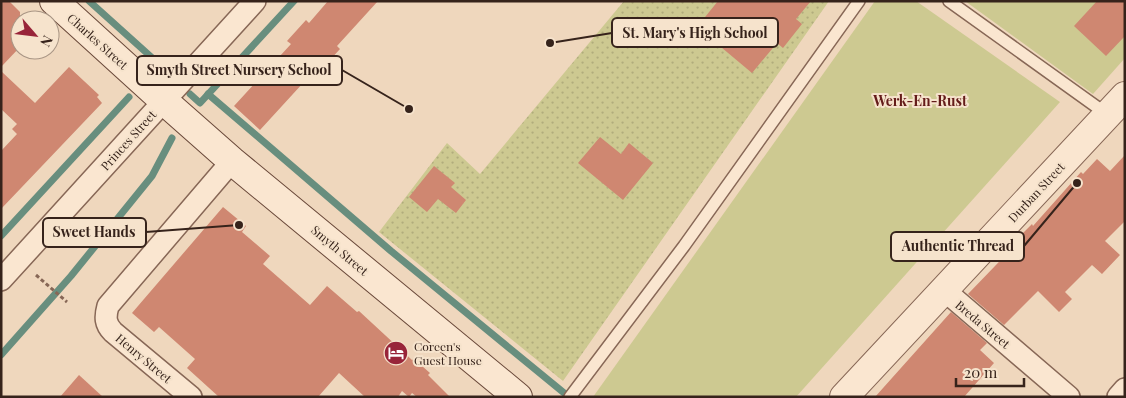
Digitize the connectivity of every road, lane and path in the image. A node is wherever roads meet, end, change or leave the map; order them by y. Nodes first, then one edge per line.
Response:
1 (54, 1) edge
2 (255, 1) edge
3 (859, 1) edge
4 (949, 1) edge
5 (164, 102) junction
6 (1116, 106) edge
7 (232, 161) junction
8 (1, 280) edge
9 (44, 282) dead end
10 (944, 290) junction
11 (67, 302) dead end
12 (1125, 389) edge
13 (191, 397) edge
14 (518, 397) edge
15 (570, 397) edge
16 (844, 397) edge
17 (1069, 397) edge
18 (1118, 397) edge

1 - 5 main road, Charles Street
2 - 5 street, Princes Street
3 - 15 lane
4 - 6 lane
5 - 7 main road, Smyth Street
5 - 8 street, Princes Street
6 - 10 main road, Durban Street
7 - 13 street, Henry Street
7 - 14 main road, Smyth Street
9 - 11 path
10 - 16 main road, Durban Street
10 - 17 street, Breda Street
12 - 18 street

